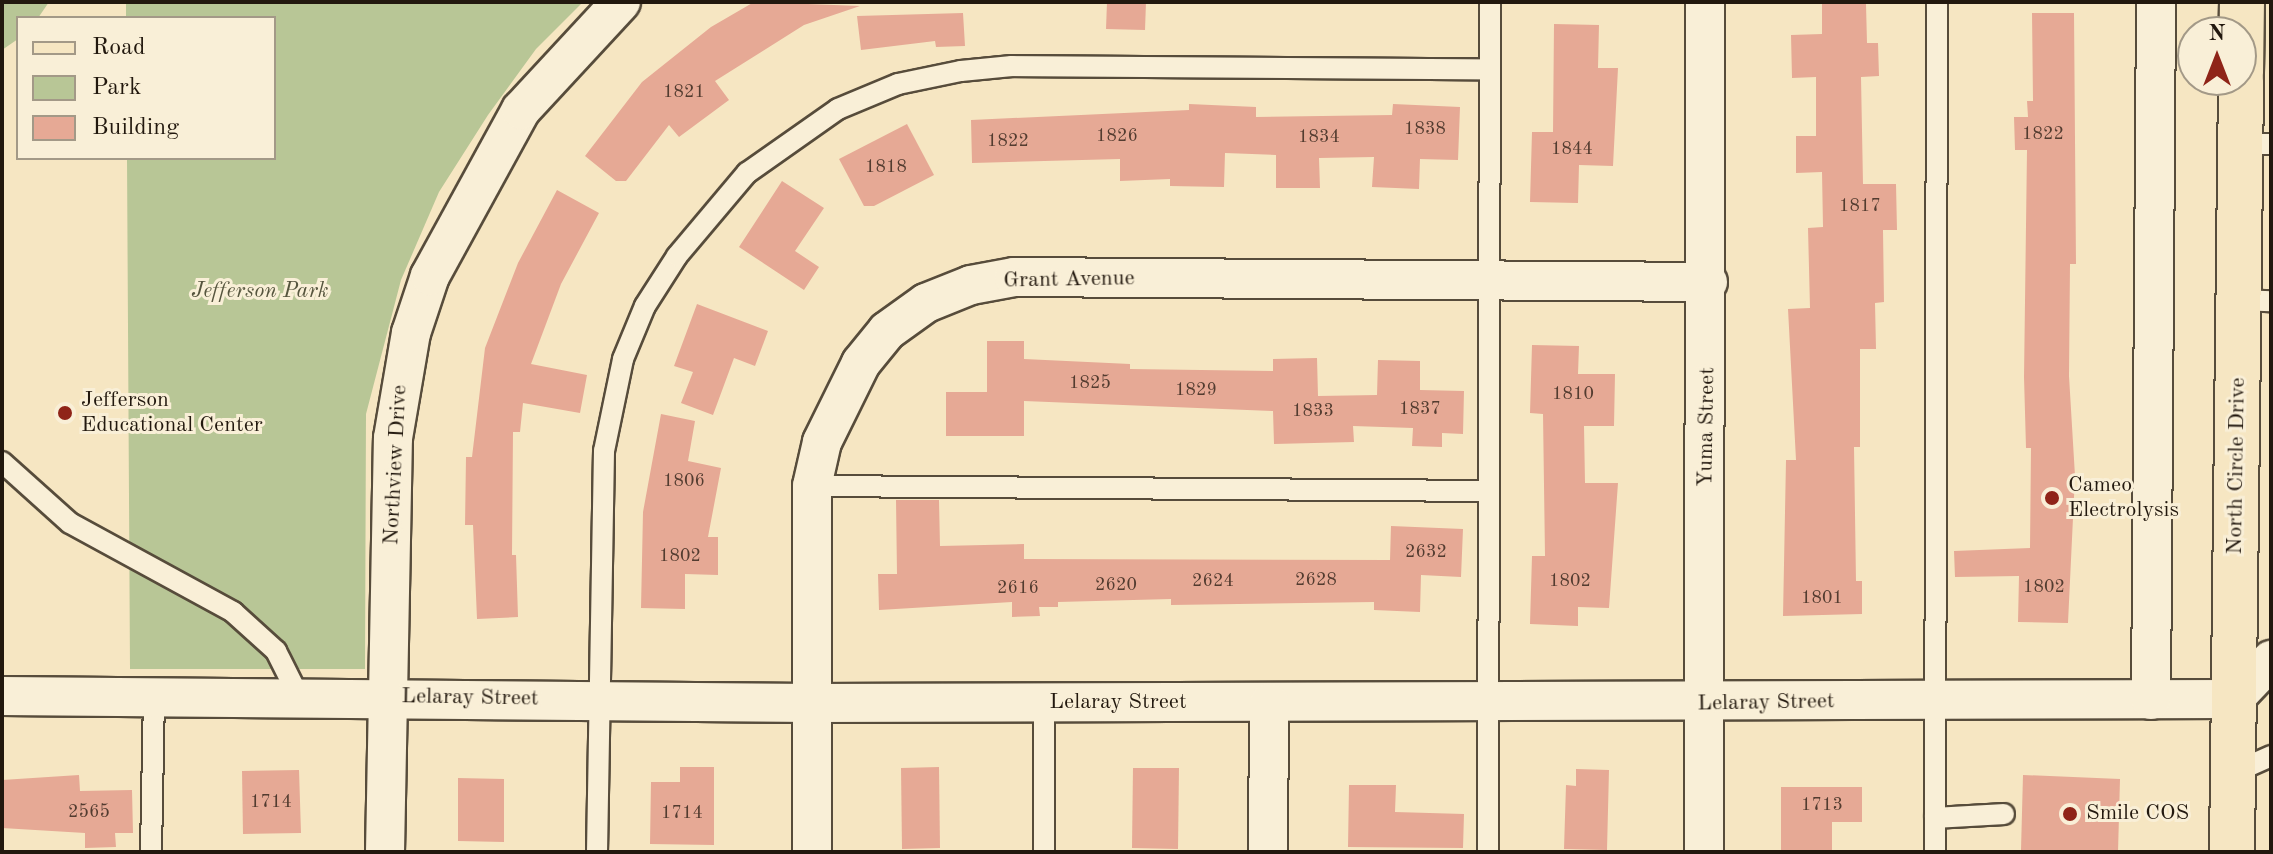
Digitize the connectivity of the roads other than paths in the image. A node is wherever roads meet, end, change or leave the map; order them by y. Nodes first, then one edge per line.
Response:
1 (621, 2) edge
2 (1490, 2) edge
3 (1705, 2) edge
4 (1937, 2) edge
5 (2156, 2) edge
6 (1490, 69) junction
7 (2245, 96) edge
8 (2256, 144) edge
9 (1490, 280) junction
10 (1708, 282) junction
11 (2255, 300) edge
12 (2, 462) edge
13 (812, 486) junction
14 (1489, 491) junction
15 (2271, 660) edge
16 (2, 696) edge
17 (154, 696) junction
18 (299, 697) junction
19 (390, 697) junction
20 (2234, 699) junction
21 (598, 700) junction
22 (2151, 700) junction
23 (1488, 702) junction
24 (1935, 702) junction
25 (812, 703) junction
26 (1044, 703) junction
27 (1269, 703) junction
28 (1704, 704) junction
29 (2252, 765) edge
30 (2004, 814) dead end
31 (1935, 818) junction
32 (151, 852) edge
33 (385, 852) edge
34 (597, 852) edge
35 (812, 852) edge
36 (1044, 852) edge
37 (1268, 852) edge
38 (1488, 852) edge
39 (1704, 852) edge
40 (1935, 852) edge
41 (2232, 852) edge

1 - 19 street, Northview Drive
2 - 6 lane
3 - 10 street, Yuma Street
4 - 24 lane
5 - 22 street
6 - 9 lane
6 - 21 lane
7 - 8 main road, North Circle Drive
8 - 11 main road, North Circle Drive
9 - 10 street, Grant Avenue
9 - 13 street, Grant Avenue
9 - 14 lane
10 - 28 street, Yuma Street
11 - 20 main road, North Circle Drive
12 - 18 lane
13 - 14 lane
13 - 25 street, Grant Avenue
14 - 23 lane
15 - 20 street
16 - 17 street, Lelaray Street
17 - 18 street, Lelaray Street
17 - 32 lane
18 - 19 street, Lelaray Street
19 - 21 street, Lelaray Street
19 - 33 street, Northview Drive
20 - 22 street, Lelaray Street
20 - 29 main road, North Circle Drive
21 - 25 street, Lelaray Street
21 - 34 lane
22 - 24 street, Lelaray Street
23 - 27 street, Lelaray Street
23 - 28 street, Lelaray Street
23 - 38 lane
24 - 28 street, Lelaray Street
24 - 31 lane
25 - 26 street, Lelaray Street
25 - 35 street, Grant Avenue
26 - 27 street, Lelaray Street
26 - 36 lane
27 - 37 street
28 - 39 street, Yuma Street
29 - 41 main road, North Circle Drive
30 - 31 lane
31 - 40 lane

